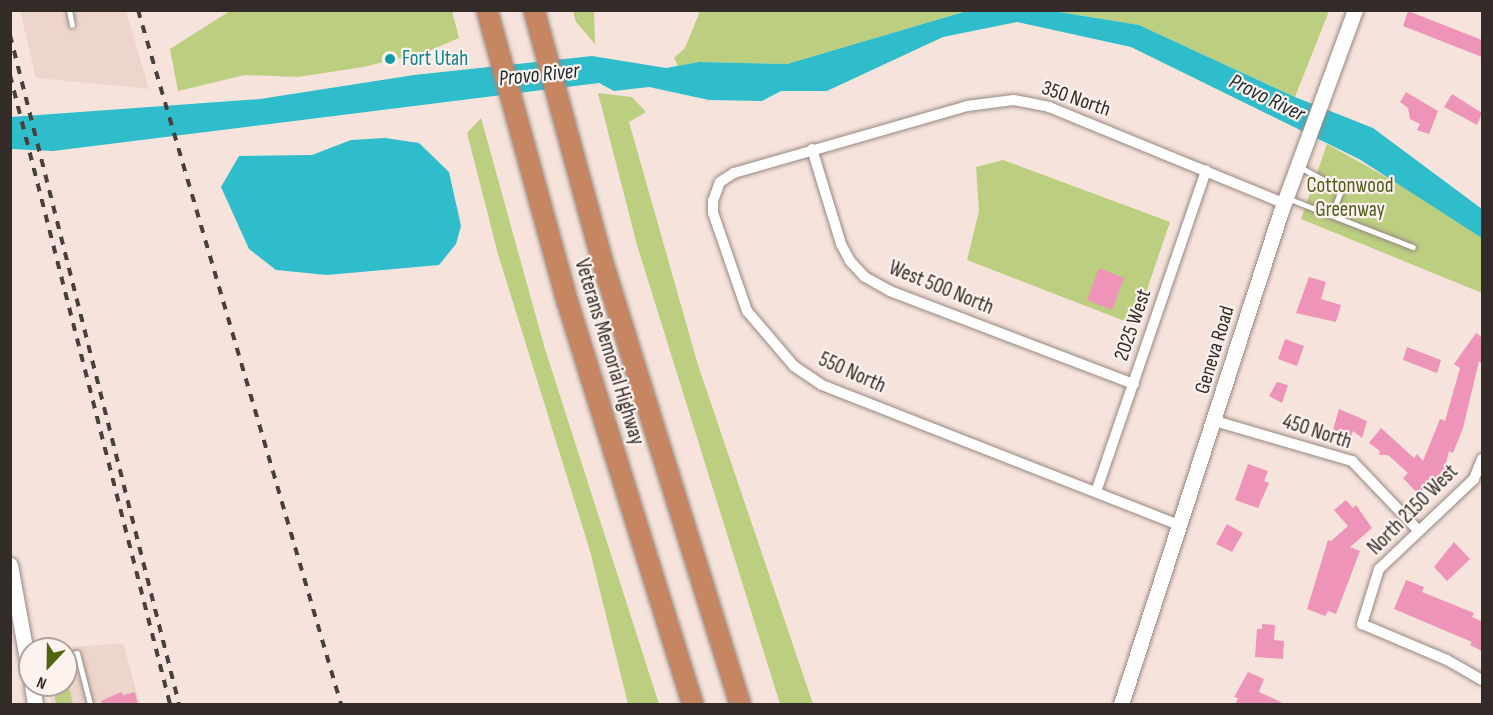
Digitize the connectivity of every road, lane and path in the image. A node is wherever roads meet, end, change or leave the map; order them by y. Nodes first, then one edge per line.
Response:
1 (69, 10) edge
2 (1354, 10) edge
3 (489, 19) edge
4 (536, 19) edge
5 (72, 25) dead end
6 (812, 149) junction
7 (1297, 163) junction
8 (1206, 171) junction
9 (1284, 200) junction
10 (1331, 215) junction
11 (1413, 247) dead end
12 (1134, 384) junction
13 (1215, 421) junction
14 (1482, 459) edge
15 (1096, 492) junction
16 (1179, 525) junction
17 (1417, 529) junction
18 (10, 565) edge
19 (15, 615) edge
20 (21, 637) edge
21 (78, 657) edge
22 (1482, 680) edge
23 (90, 705) edge
24 (693, 705) edge
25 (740, 705) edge
26 (1121, 705) edge

1 - 5 lane
2 - 7 main road, Geneva Road
3 - 24 highway, Veterans Memorial Highway
4 - 25 highway, Veterans Memorial Highway
6 - 8 street, 350 North
6 - 12 street, West 500 North
6 - 15 street, 550 North
7 - 9 main road, Geneva Road
7 - 10 lane
8 - 9 street, 350 North
8 - 12 street, 2025 West
9 - 10 lane
9 - 13 main road, Geneva Road
10 - 11 lane
12 - 15 street, 2025 West
13 - 16 main road, Geneva Road
13 - 17 street, 450 North
14 - 17 street, North 2150 West
15 - 16 street, 550 North
16 - 26 main road, Geneva Road
17 - 22 street, North 2150 West
18 - 19 main road
19 - 20 main road
21 - 23 lane

